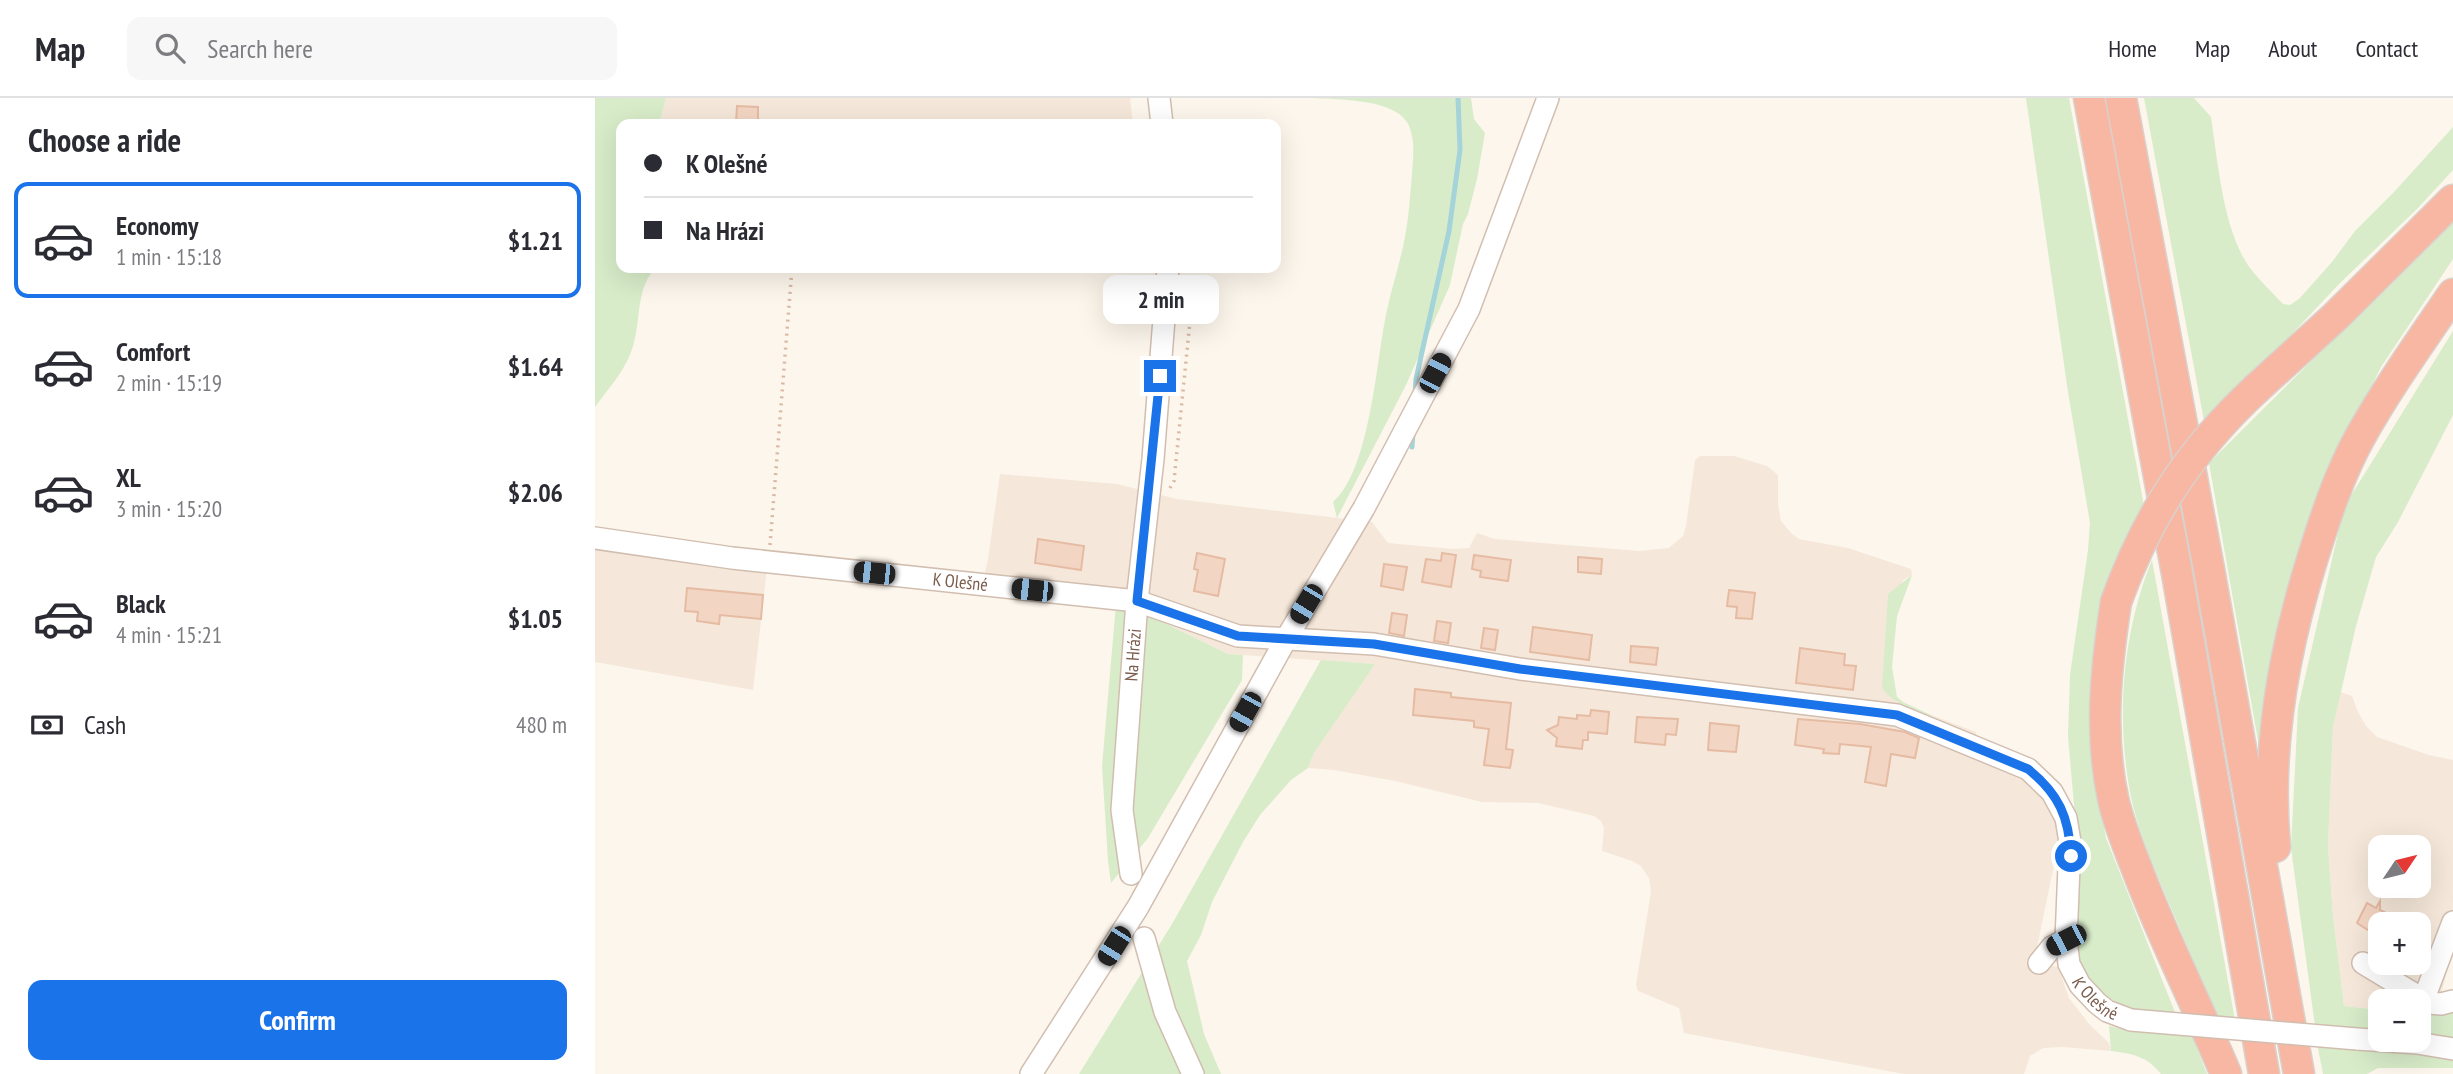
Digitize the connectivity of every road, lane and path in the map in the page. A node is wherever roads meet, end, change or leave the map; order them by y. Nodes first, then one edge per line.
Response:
1 (1159, 98) edge
2 (1548, 98) edge
3 (2089, 98) edge
4 (2121, 98) edge
5 (1161, 119) edge
6 (2453, 200) edge
7 (792, 273) edge
8 (1168, 273) edge
9 (1192, 273) edge
10 (2453, 294) edge
11 (1145, 517) junction
12 (595, 538) edge
13 (769, 562) junction
14 (1137, 601) junction
15 (1286, 639) junction
16 (1131, 874) dead end
17 (2453, 922) edge
18 (1144, 938) dead end
19 (2066, 940) junction
20 (2363, 962) dead end
21 (2039, 963) dead end
22 (2405, 989) edge
23 (2428, 989) edge
24 (2453, 1001) edge
25 (2431, 1004) edge
26 (2289, 1021) junction
27 (2453, 1049) edge
28 (1031, 1074) edge
29 (1193, 1074) edge
30 (2226, 1074) edge
31 (2264, 1074) edge
32 (2299, 1074) edge

1 - 5 street
2 - 15 street
3 - 31 highway
4 - 26 highway
6 - 30 highway, bridge
7 - 13 path
8 - 11 street, Na Hrázi
9 - 11 path
10 - 26 highway
11 - 14 street, Na Hrázi
12 - 13 street, K Olešné
13 - 14 street, K Olešné
14 - 15 street, K Olešné
14 - 16 street, Na Hrázi
15 - 19 street, K Olešné
15 - 28 street
17 - 23 street
18 - 29 street
19 - 21 street
19 - 27 street, K Olešné, bridge
20 - 22 street
24 - 25 street
26 - 32 highway

